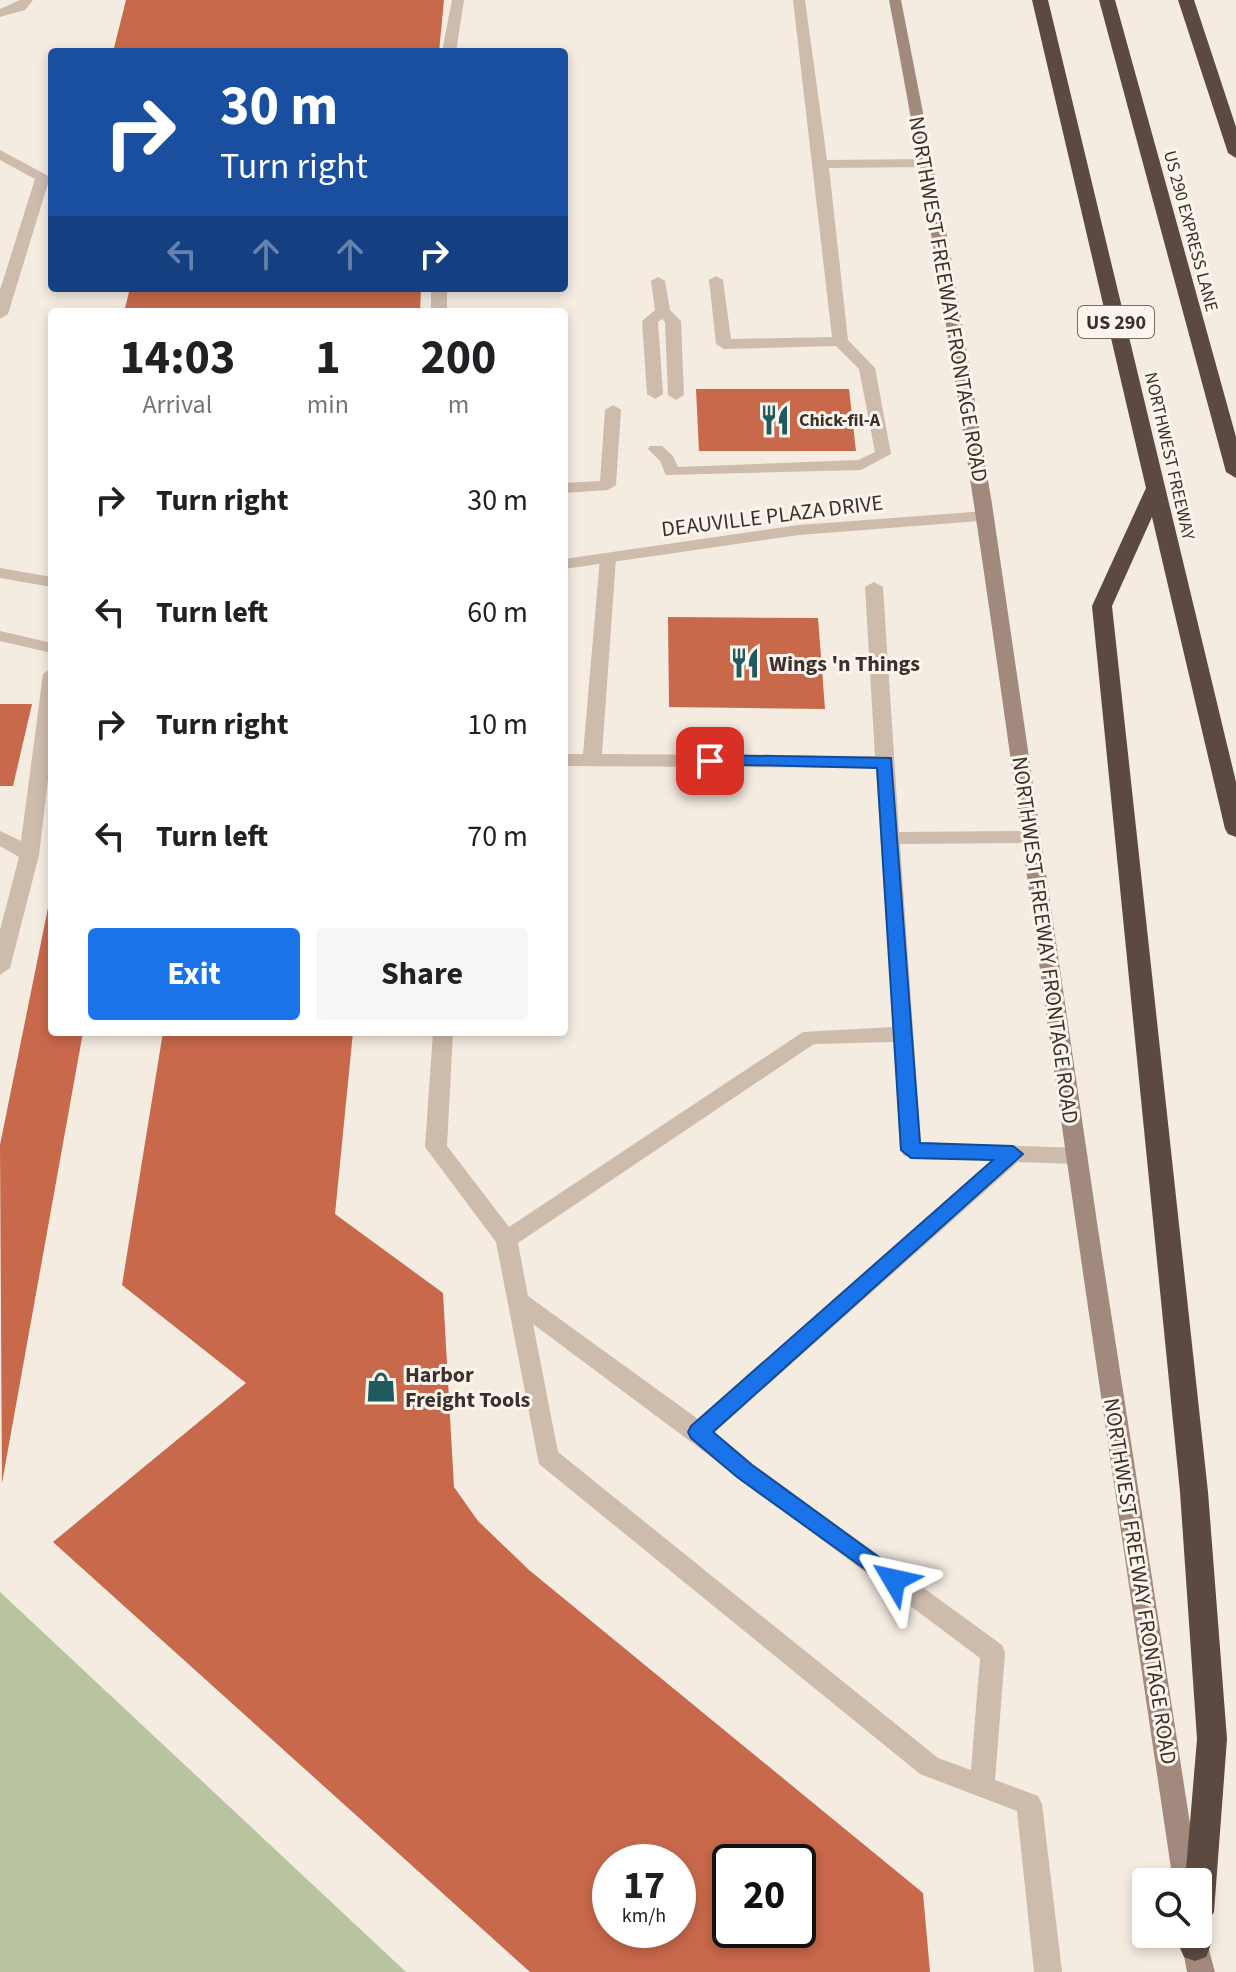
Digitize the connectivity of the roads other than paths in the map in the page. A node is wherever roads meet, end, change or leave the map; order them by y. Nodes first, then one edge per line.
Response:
1 (27, 0) edge
2 (458, 0) edge
3 (799, 0) edge
4 (895, 0) edge
5 (1040, 0) edge
6 (1186, 0) edge
7 (1108, 7) edge
8 (0, 13) edge
9 (450, 48) edge
10 (1236, 153) edge
11 (0, 154) edge
12 (928, 163) junction
13 (821, 164) junction
14 (716, 280) dead end
15 (658, 281) dead end
16 (663, 311) junction
17 (0, 314) edge
18 (840, 341) junction
19 (655, 394) dead end
20 (676, 395) dead end
21 (613, 410) dead end
22 (667, 453) dead end
23 (1236, 472) edge
24 (568, 488) edge
25 (1155, 489) junction
26 (986, 516) junction
27 (608, 558) junction
28 (568, 563) edge
29 (0, 573) edge
30 (48, 581) edge
31 (874, 587) dead end
32 (0, 636) edge
33 (48, 647) edge
34 (48, 705) edge
35 (568, 760) edge
36 (592, 760) junction
37 (885, 762) junction
38 (1236, 829) edge
39 (0, 837) edge
40 (1031, 837) junction
41 (890, 838) junction
42 (29, 855) junction
43 (3, 942) edge
44 (0, 968) edge
45 (903, 1034) junction
46 (443, 1036) edge
47 (1013, 1154) junction
48 (1077, 1156) junction
49 (506, 1240) junction
50 (517, 1300) junction
51 (699, 1432) junction
52 (982, 1786) junction
53 (1184, 1868) edge
54 (1202, 1868) edge
55 (1048, 1972) edge

1 - 8 street
2 - 9 street
3 - 13 street
4 - 12 main road, NORTHWEST FREEWAY FRONTAGE ROAD
5 - 25 highway, NORTHWEST FREEWAY / US 290
6 - 10 highway
7 - 23 highway, US 290 EXPRESS LANE
11 - 17 street
12 - 13 street
12 - 26 main road, NORTHWEST FREEWAY FRONTAGE ROAD
13 - 18 street
14 - 18 street
15 - 16 street
16 - 19 street
16 - 20 street
18 - 22 street
21 - 24 street
25 - 38 highway, NORTHWEST FREEWAY / US 290
25 - 54 highway
26 - 27 street, DEAUVILLE PLAZA DRIVE
26 - 40 main road, NORTHWEST FREEWAY FRONTAGE ROAD
27 - 28 street, DEAUVILLE PLAZA DRIVE
27 - 36 street
29 - 30 street
31 - 37 street
32 - 33 street
34 - 42 street
35 - 36 street
36 - 37 street
37 - 41 street
39 - 42 street
40 - 41 street
40 - 48 main road, NORTHWEST FREEWAY FRONTAGE ROAD
41 - 45 street
42 - 43 street
43 - 44 street
45 - 47 street
45 - 49 street
46 - 49 street
47 - 48 street
47 - 51 street
48 - 53 main road, NORTHWEST FREEWAY FRONTAGE ROAD
49 - 50 street
50 - 51 street
50 - 52 street
51 - 52 street
52 - 55 street

